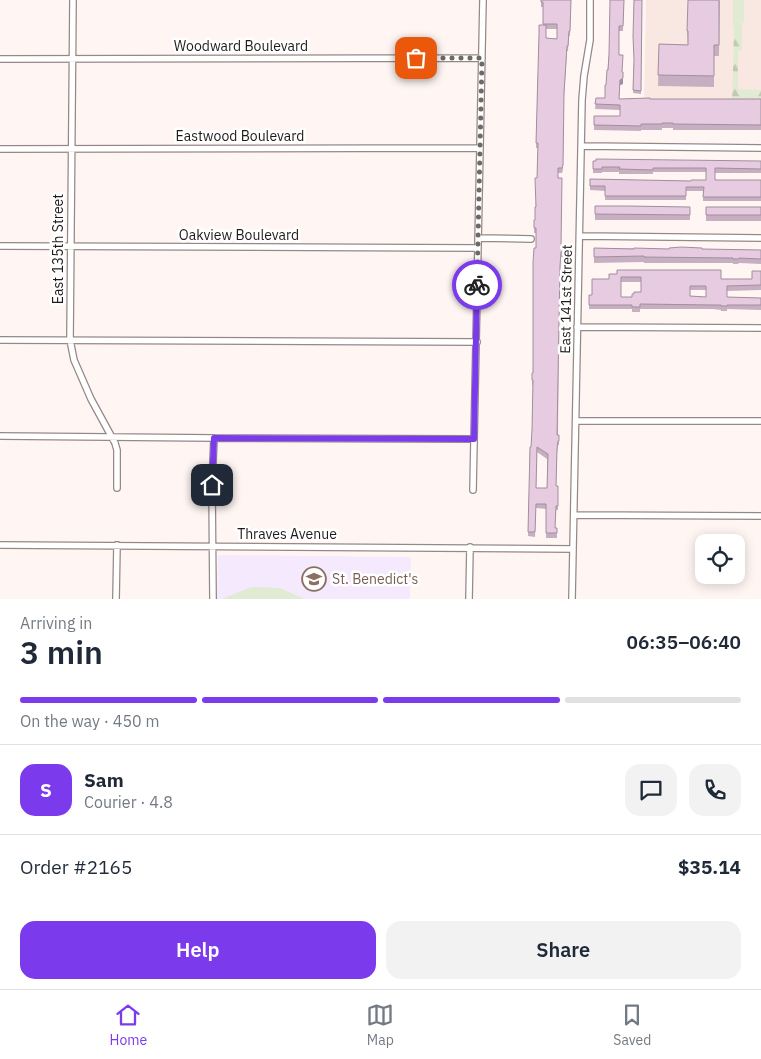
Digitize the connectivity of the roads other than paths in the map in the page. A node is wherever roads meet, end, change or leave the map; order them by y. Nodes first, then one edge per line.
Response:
1 (73, 0) edge
2 (483, 0) edge
3 (590, 0) edge
4 (482, 58) junction
5 (0, 59) edge
6 (72, 60) junction
7 (582, 146) junction
8 (71, 148) junction
9 (480, 148) junction
10 (761, 148) edge
11 (0, 149) edge
12 (580, 236) junction
13 (478, 238) junction
14 (761, 238) edge
15 (531, 239) dead end
16 (0, 246) edge
17 (71, 246) junction
18 (478, 248) junction
19 (578, 327) junction
20 (761, 328) edge
21 (0, 340) edge
22 (70, 340) junction
23 (476, 342) junction
24 (576, 421) junction
25 (761, 421) edge
26 (0, 436) edge
27 (113, 438) junction
28 (214, 438) junction
29 (474, 439) junction
30 (117, 488) dead end
31 (473, 490) dead end
32 (574, 515) junction
33 (761, 516) edge
34 (0, 544) edge
35 (117, 546) junction
36 (213, 546) junction
37 (470, 548) junction
38 (573, 549) junction
39 (116, 599) edge
40 (213, 599) edge
41 (469, 599) edge
42 (572, 599) edge

1 - 6 street, East 135th Street
2 - 4 street
3 - 7 street, East 141st Street
4 - 6 street, Woodward Boulevard
4 - 9 street
5 - 6 street, Woodward Boulevard
6 - 8 street, East 135th Street
7 - 10 street
7 - 12 street, East 141st Street
8 - 9 street, Eastwood Boulevard
8 - 11 street, Eastwood Boulevard
8 - 17 street, East 135th Street
9 - 13 street
12 - 14 street
12 - 19 street, East 141st Street
13 - 15 street
13 - 18 street
16 - 17 street, Oakview Boulevard
17 - 18 street, Oakview Boulevard
17 - 22 street, East 135th Street
18 - 23 street
19 - 20 street
19 - 24 street, East 141st Street
21 - 22 street
22 - 23 street
22 - 27 street, East 135th Street
23 - 29 street
24 - 25 street
24 - 32 street, East 141st Street
26 - 27 street
27 - 28 street
27 - 30 street, East 135th Street
28 - 29 street
28 - 36 street
29 - 31 street
32 - 33 street
32 - 38 street, East 141st Street
34 - 35 street, Thraves Avenue
35 - 36 street, Thraves Avenue
35 - 39 street
36 - 37 street, Thraves Avenue
36 - 40 street
37 - 38 street, Thraves Avenue
37 - 41 street
38 - 42 street, East 141st Street

